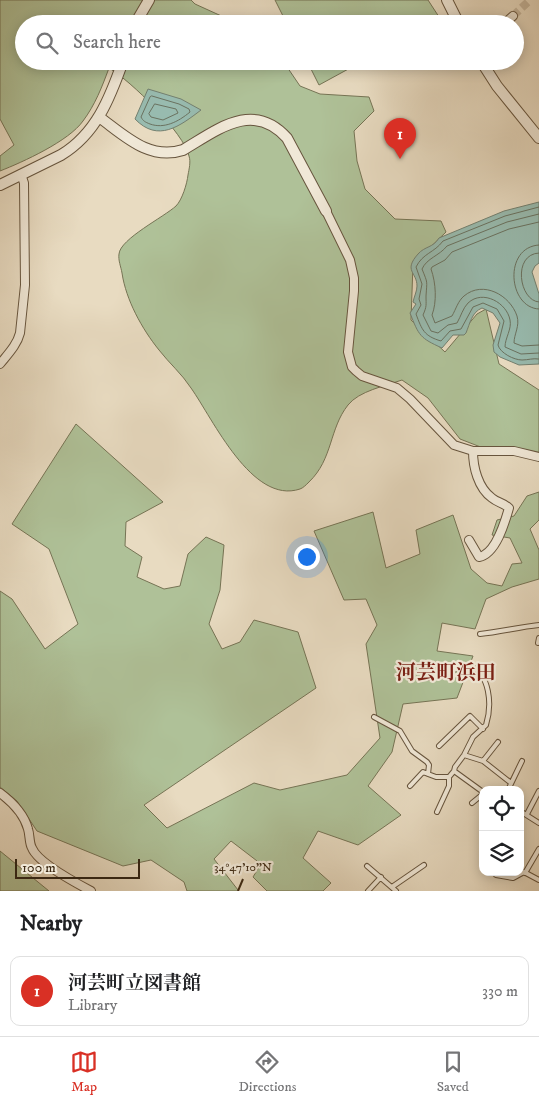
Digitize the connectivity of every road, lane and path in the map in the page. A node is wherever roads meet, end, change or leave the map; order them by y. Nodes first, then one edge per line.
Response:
1 (149, 0) edge
2 (447, 0) edge
3 (140, 15) edge
4 (454, 15) edge
5 (120, 70) edge
6 (487, 70) edge
7 (99, 117) junction
8 (539, 138) edge
9 (21, 174) junction
10 (0, 185) edge
11 (326, 212) joint
12 (0, 364) edge
13 (473, 451) junction
14 (539, 457) edge
15 (469, 540) dead end
16 (539, 626) edge
17 (480, 634) dead end
18 (424, 678) dead end
19 (374, 716) dead end
20 (483, 729) junction
21 (498, 742) dead end
22 (439, 746) dead end
23 (464, 755) junction
24 (522, 761) dead end
25 (483, 762) junction
26 (454, 771) junction
27 (428, 774) junction
28 (449, 777) junction
29 (511, 783) junction
30 (410, 786) dead end
31 (510, 786) edge
32 (479, 790) edge
33 (539, 792) edge
34 (0, 794) edge
35 (479, 797) edge
36 (472, 803) dead end
37 (437, 812) dead end
38 (524, 813) edge
39 (527, 814) junction
40 (539, 823) edge
41 (539, 850) edge
42 (424, 865) dead end
43 (367, 866) dead end
44 (525, 873) joint
45 (502, 876) edge
46 (518, 876) edge
47 (381, 877) junction
48 (539, 880) edge
49 (394, 889) edge
50 (91, 891) edge
51 (368, 891) edge

1 - 3 street
2 - 4 street
5 - 7 street
6 - 8 street
7 - 9 street
7 - 11 street
9 - 10 street
9 - 12 street
11 - 13 street
13 - 14 street
13 - 15 street
16 - 17 lane
18 - 20 lane
19 - 27 lane
20 - 22 lane
20 - 23 lane
21 - 25 lane
23 - 25 lane
23 - 26 lane
24 - 29 lane
25 - 29 lane
26 - 28 lane
26 - 32 lane
27 - 28 lane
27 - 30 lane
28 - 37 lane
29 - 31 lane
33 - 39 lane
34 - 50 street
35 - 36 lane
38 - 39 lane
39 - 40 lane
41 - 44 lane
42 - 49 lane
43 - 47 lane
44 - 48 lane
45 - 46 lane
47 - 49 lane
47 - 51 lane

